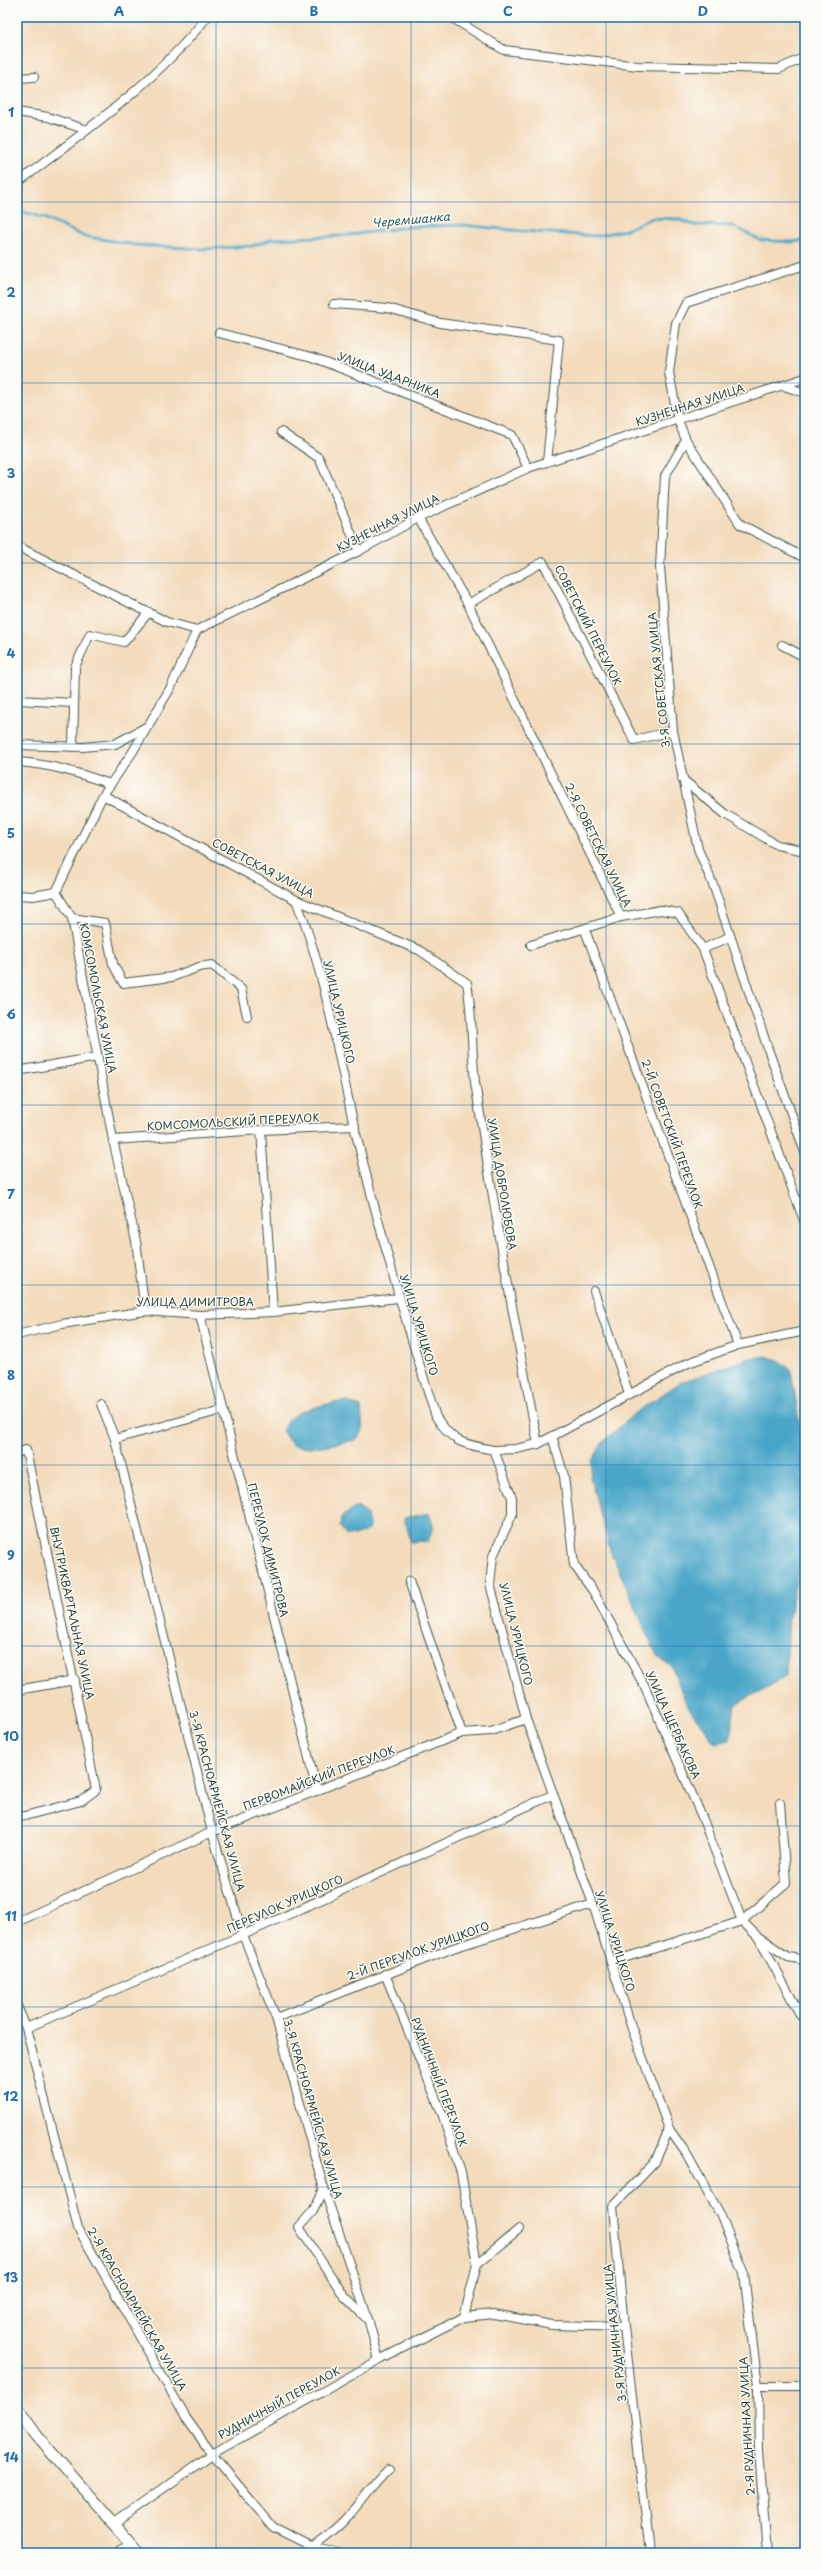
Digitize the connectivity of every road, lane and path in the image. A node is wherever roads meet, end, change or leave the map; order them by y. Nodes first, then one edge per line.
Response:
1 (207, 17) edge
2 (451, 17) edge
3 (805, 57) edge
4 (34, 77) dead end
5 (17, 78) edge
6 (17, 112) edge
7 (87, 130) junction
8 (17, 183) edge
9 (805, 265) edge
10 (334, 304) dead end
11 (219, 333) dead end
12 (805, 378) edge
13 (784, 386) junction
14 (805, 393) edge
15 (678, 420) junction
16 (281, 432) dead end
17 (686, 440) junction
18 (547, 462) junction
19 (528, 468) junction
20 (418, 518) junction
21 (17, 546) edge
22 (359, 551) junction
23 (805, 558) edge
24 (468, 604) junction
25 (149, 612) junction
26 (197, 630) junction
27 (782, 645) dead end
28 (805, 657) edge
29 (17, 700) edge
30 (73, 703) junction
31 (148, 726) junction
32 (673, 731) junction
33 (17, 745) edge
34 (73, 747) junction
35 (17, 762) edge
36 (682, 779) junction
37 (110, 784) junction
38 (102, 795) junction
39 (805, 851) edge
40 (56, 892) junction
41 (17, 895) edge
42 (296, 900) junction
43 (622, 917) junction
44 (72, 918) junction
45 (585, 930) junction
46 (729, 937) junction
47 (531, 945) dead end
48 (703, 949) junction
49 (419, 950) joint
50 (247, 1016) dead end
51 (98, 1057) junction
52 (17, 1071) edge
53 (354, 1126) junction
54 (260, 1130) junction
55 (113, 1140) junction
56 (805, 1152) edge
57 (805, 1223) edge
58 (594, 1291) dead end
59 (398, 1298) junction
60 (145, 1311) junction
61 (273, 1312) junction
62 (200, 1315) junction
63 (805, 1331) edge
64 (17, 1335) edge
65 (738, 1345) junction
66 (629, 1394) junction
67 (101, 1404) dead end
68 (222, 1410) junction
69 (552, 1436) junction
70 (114, 1439) junction
71 (538, 1444) junction
72 (494, 1450) junction
73 (17, 1453) edge
74 (409, 1581) dead end
75 (75, 1680) junction
76 (17, 1690) edge
77 (526, 1719) junction
78 (462, 1733) junction
79 (316, 1791) junction
80 (552, 1796) junction
81 (780, 1803) dead end
82 (17, 1818) edge
83 (212, 1832) junction
84 (593, 1904) junction
85 (742, 1921) junction
86 (17, 1922) edge
87 (243, 1935) junction
88 (758, 1937) junction
89 (805, 1960) edge
90 (611, 1962) junction
91 (385, 1974) junction
92 (17, 2006) edge
93 (801, 2016) dead end
94 (276, 2018) junction
95 (26, 2028) junction
96 (669, 2129) junction
97 (324, 2189) junction
98 (518, 2229) dead end
99 (477, 2264) junction
100 (744, 2274) joint
101 (464, 2317) junction
102 (369, 2322) junction
103 (624, 2327) junction
104 (380, 2360) junction
105 (758, 2386) junction
106 (805, 2386) edge
107 (17, 2408) edge
108 (212, 2454) junction
109 (388, 2470) dead end
110 (114, 2524) junction
111 (129, 2543) junction
112 (313, 2547) junction
113 (119, 2553) edge
114 (139, 2553) edge
115 (339, 2553) edge
116 (650, 2553) edge
117 (766, 2553) edge

1 - 7 street
2 - 3 street
4 - 5 street
6 - 7 street
7 - 8 street
9 - 15 street
10 - 18 street
11 - 19 street, УЛИЦА УДАРНИКА
12 - 13 street, КУЗНЕЧНАЯ УЛИЦА
13 - 14 street
13 - 15 street, КУЗНЕЧНАЯ УЛИЦА
15 - 17 street
15 - 18 street, КУЗНЕЧНАЯ УЛИЦА
16 - 22 street
17 - 23 street
17 - 32 street, 3-Я СОВЕТСКАЯ УЛИЦА
18 - 19 street, КУЗНЕЧНАЯ УЛИЦА
19 - 20 street, КУЗНЕЧНАЯ УЛИЦА
20 - 22 street, КУЗНЕЧНАЯ УЛИЦА
20 - 24 street, 2-Я СОВЕТСКАЯ УЛИЦА
21 - 25 street
22 - 26 street, КУЗНЕЧНАЯ УЛИЦА
24 - 32 street, СОВЕТСКИЙ ПЕРЕУЛОК
24 - 43 street, 2-Я СОВЕТСКАЯ УЛИЦА
25 - 26 street
25 - 30 street
26 - 31 street
27 - 28 street
29 - 30 street
30 - 34 street
31 - 34 street
31 - 37 street
32 - 36 street, 3-Я СОВЕТСКАЯ УЛИЦА
33 - 34 street
35 - 37 street
36 - 39 street
36 - 46 street, 3-Я СОВЕТСКАЯ УЛИЦА
37 - 38 street
38 - 40 street
38 - 42 street, СОВЕТСКАЯ УЛИЦА
40 - 41 street
40 - 44 street, КОМСОМОЛЬСКАЯ УЛИЦА
42 - 49 street, СОВЕТСКАЯ УЛИЦА
42 - 53 street, УЛИЦА УРИЦКОГО
43 - 45 street
43 - 48 street, 2-Я СОВЕТСКАЯ УЛИЦА
44 - 50 street
44 - 51 street, КОМСОМОЛЬСКАЯ УЛИЦА
45 - 47 street
45 - 65 street, 2-Й СОВЕТСКИЙ ПЕРЕУЛОК
46 - 48 street
46 - 56 street, 3-Я СОВЕТСКАЯ УЛИЦА
48 - 57 street, 2-Я СОВЕТСКАЯ УЛИЦА
49 - 71 street, УЛИЦА ДОБРОЛЮБОВА
51 - 52 street
51 - 55 street, КОМСОМОЛЬСКАЯ УЛИЦА
53 - 54 street, КОМСОМОЛЬСКИЙ ПЕРЕУЛОК
53 - 59 street, УЛИЦА УРИЦКОГО
54 - 55 street, КОМСОМОЛЬСКИЙ ПЕРЕУЛОК
54 - 61 street
55 - 60 street, КОМСОМОЛЬСКАЯ УЛИЦА
58 - 66 street
59 - 61 street, УЛИЦА ДИМИТРОВА
59 - 72 street, УЛИЦА УРИЦКОГО
60 - 62 street, УЛИЦА ДИМИТРОВА
60 - 64 street, УЛИЦА ДИМИТРОВА
61 - 62 street, УЛИЦА ДИМИТРОВА
62 - 68 street, ПЕРЕУЛОК ДИМИТРОВА
63 - 65 street
65 - 66 street
66 - 69 street
67 - 70 street, 3-Я КРАСНОАРМЕЙСКАЯ УЛИЦА
68 - 70 street
68 - 79 street, ПЕРЕУЛОК ДИМИТРОВА
69 - 71 street
69 - 85 street, УЛИЦА ЩЕРБАКОВА
70 - 83 street, 3-Я КРАСНОАРМЕЙСКАЯ УЛИЦА
71 - 72 street
72 - 77 street, УЛИЦА УРИЦКОГО
73 - 75 street, ВНУТРИКВАРТАЛЬНАЯ УЛИЦА
74 - 78 street
75 - 76 street
75 - 82 street, ВНУТРИКВАРТАЛЬНАЯ УЛИЦА
77 - 78 street, ПЕРВОМАЙСКИЙ ПЕРЕУЛОК
77 - 80 street, УЛИЦА УРИЦКОГО
78 - 79 street, ПЕРВОМАЙСКИЙ ПЕРЕУЛОК
79 - 83 street, ПЕРВОМАЙСКИЙ ПЕРЕУЛОК
80 - 84 street, УЛИЦА УРИЦКОГО
80 - 87 street, ПЕРЕУЛОК УРИЦКОГО
81 - 85 street
83 - 86 street, ПЕРВОМАЙСКИЙ ПЕРЕУЛОК
83 - 87 street, 3-Я КРАСНОАРМЕЙСКАЯ УЛИЦА
84 - 90 street, УЛИЦА УРИЦКОГО
84 - 91 street, 2-Й ПЕРЕУЛОК УРИЦКОГО
85 - 88 street, УЛИЦА ЩЕРБАКОВА
85 - 90 street
87 - 94 street, 3-Я КРАСНОАРМЕЙСКАЯ УЛИЦА
87 - 95 street, ПЕРЕУЛОК УРИЦКОГО
88 - 89 street
88 - 93 street, УЛИЦА ЩЕРБАКОВА
90 - 96 street, УЛИЦА УРИЦКОГО
91 - 94 street, 2-Й ПЕРЕУЛОК УРИЦКОГО
91 - 99 street, РУДНИЧНЫЙ ПЕРЕУЛОК
92 - 95 street, 2-Я КРАСНОАРМЕЙСКАЯ УЛИЦА
94 - 97 street, 3-Я КРАСНОАРМЕЙСКАЯ УЛИЦА
95 - 108 street, 2-Я КРАСНОАРМЕЙСКАЯ УЛИЦА
96 - 100 street, УЛИЦА УРИЦКОГО
96 - 103 street, 3-Я РУДНИЧНАЯ УЛИЦА
97 - 102 street, 3-Я КРАСНОАРМЕЙСКАЯ УЛИЦА
97 - 102 street
98 - 99 street
99 - 101 street, РУДНИЧНЫЙ ПЕРЕУЛОК
100 - 105 street, 2-Я РУДНИЧНАЯ УЛИЦА
101 - 103 street, РУДНИЧНЫЙ ПЕРЕУЛОК
101 - 104 street, РУДНИЧНЫЙ ПЕРЕУЛОК
102 - 104 street, 3-Я КРАСНОАРМЕЙСКАЯ УЛИЦА
103 - 116 street, 3-Я РУДНИЧНАЯ УЛИЦА
104 - 108 street, РУДНИЧНЫЙ ПЕРЕУЛОК
105 - 106 street
105 - 117 street, 2-Я РУДНИЧНАЯ УЛИЦА
107 - 110 main road
108 - 110 street, РУДНИЧНЫЙ ПЕРЕУЛОК
108 - 112 street, 2-Я КРАСНОАРМЕЙСКАЯ УЛИЦА
109 - 112 street
110 - 111 main road
111 - 113 street
111 - 114 main road
112 - 115 street, 2-Я КРАСНОАРМЕЙСКАЯ УЛИЦА

